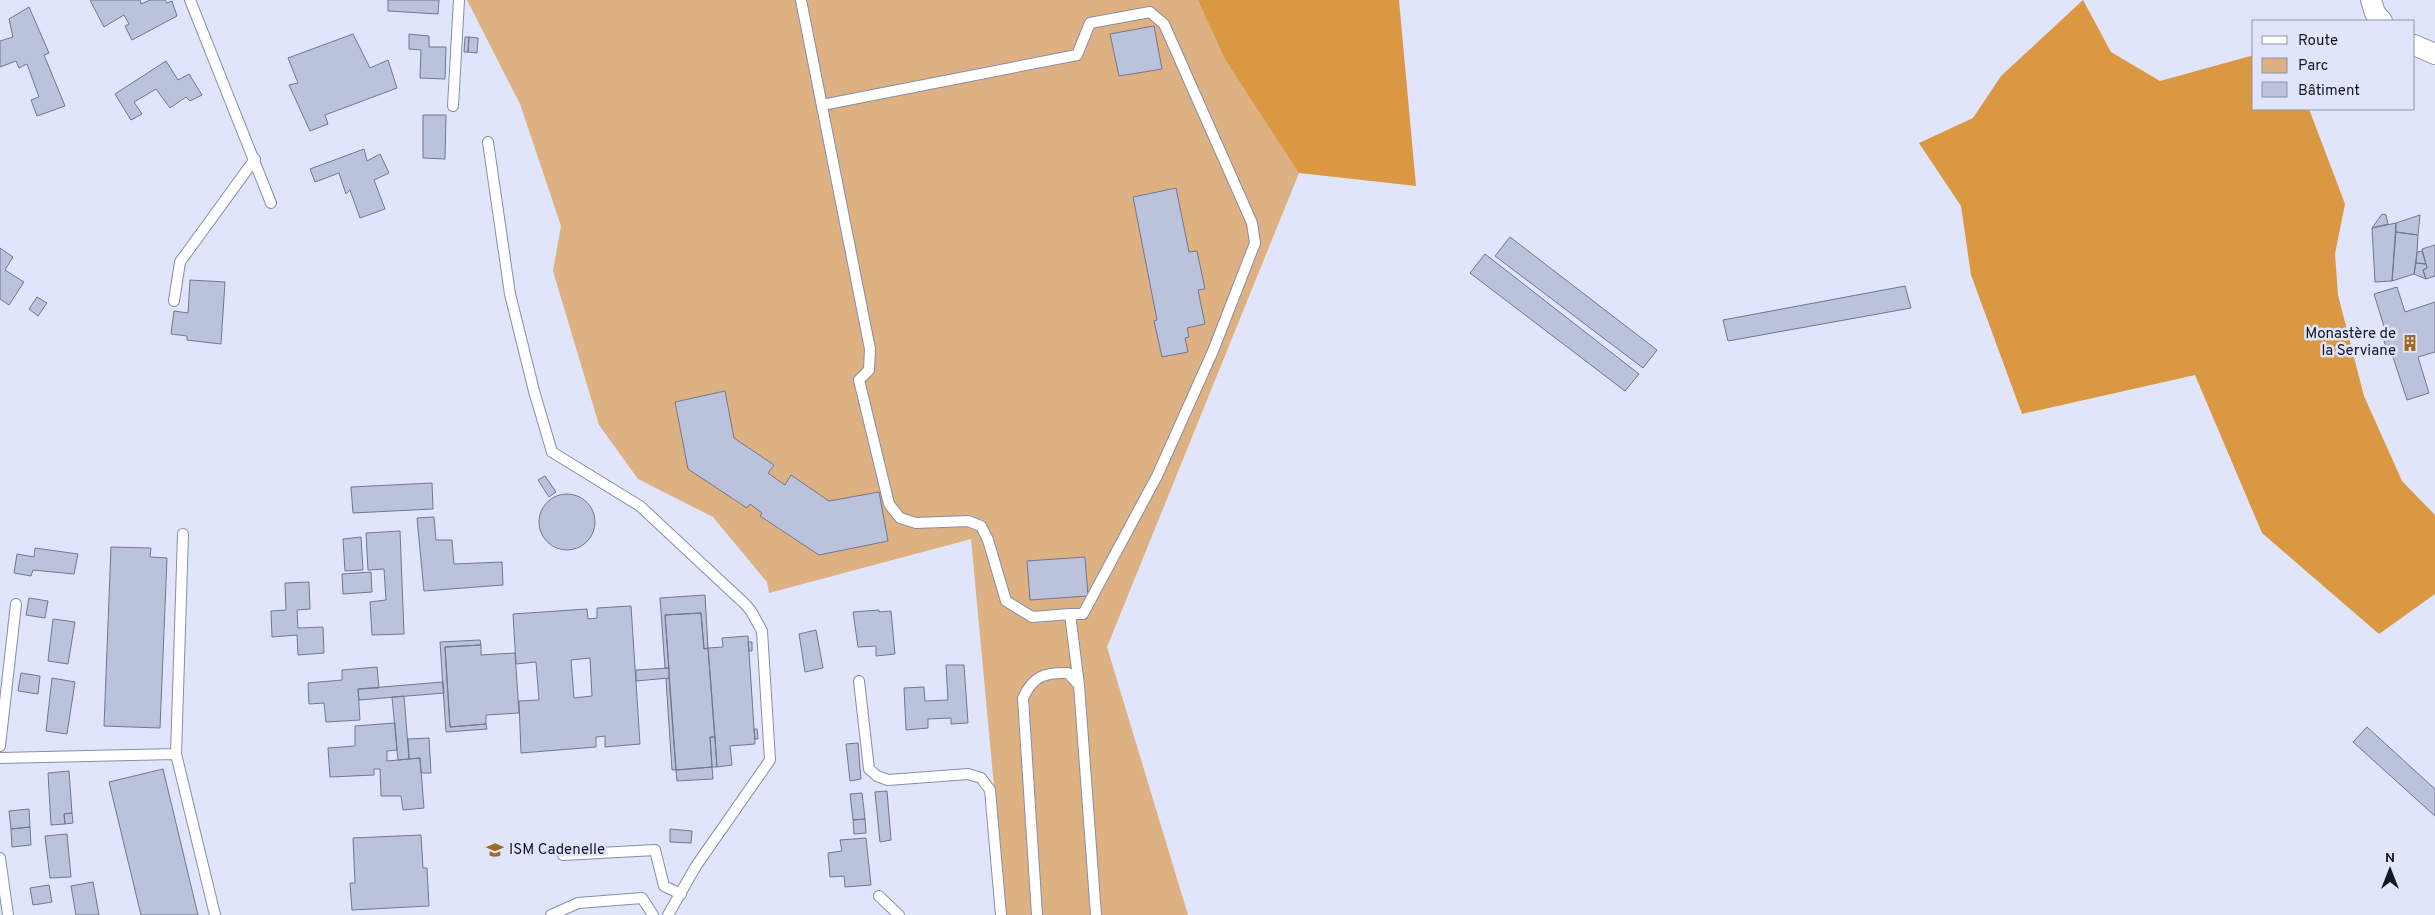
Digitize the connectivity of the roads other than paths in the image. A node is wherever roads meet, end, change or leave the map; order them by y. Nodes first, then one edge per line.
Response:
1 (190, 0) edge
2 (459, 0) edge
3 (801, 0) edge
4 (2415, 44) edge
5 (2435, 54) edge
6 (822, 105) junction
7 (453, 106) dead end
8 (488, 142) dead end
9 (256, 159) junction
10 (271, 203) dead end
11 (174, 301) dead end
12 (183, 534) dead end
13 (16, 604) dead end
14 (1070, 614) junction
15 (859, 681) dead end
16 (1079, 685) junction
17 (0, 746) edge
18 (176, 754) junction
19 (0, 758) edge
20 (564, 855) dead end
21 (0, 858) edge
22 (682, 894) junction
23 (879, 896) dead end
24 (8, 915) edge
25 (215, 915) edge
26 (552, 915) edge
27 (653, 915) edge
28 (668, 915) edge
29 (899, 915) edge
30 (1002, 915) edge
31 (1037, 915) edge
32 (1096, 915) edge

1 - 9 lane
2 - 7 lane
3 - 6 lane
4 - 5 street
6 - 14 lane
6 - 14 lane
8 - 22 lane
9 - 10 lane
9 - 11 lane
12 - 18 lane
13 - 17 lane
14 - 16 lane
15 - 30 lane
16 - 31 lane
16 - 32 lane
18 - 19 lane
18 - 25 lane
20 - 22 lane
21 - 24 lane
22 - 28 lane
23 - 29 lane
26 - 27 lane

